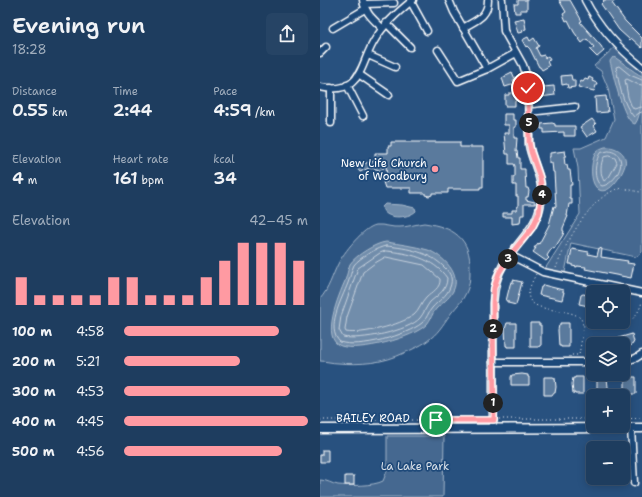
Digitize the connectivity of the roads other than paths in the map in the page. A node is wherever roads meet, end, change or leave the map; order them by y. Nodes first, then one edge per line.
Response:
1 (449, 0) edge
2 (488, 0) edge
3 (502, 0) edge
4 (585, 0) edge
5 (412, 1) edge
6 (394, 3) dead end
7 (364, 4) edge
8 (384, 25) junction
9 (334, 28) dead end
10 (463, 28) junction
11 (427, 31) dead end
12 (326, 47) dead end
13 (410, 47) dead end
14 (438, 50) dead end
15 (320, 53) edge
16 (516, 53) junction
17 (368, 55) junction
18 (395, 67) dead end
19 (642, 67) edge
20 (487, 69) junction
21 (360, 74) junction
22 (347, 85) junction
23 (320, 87) edge
24 (331, 88) junction
25 (389, 95) dead end
26 (575, 107) dead end
27 (529, 112) junction
28 (363, 116) dead end
29 (331, 123) dead end
30 (510, 255) junction
31 (642, 293) edge
32 (642, 354) edge
33 (630, 360) edge
34 (493, 362) junction
35 (586, 362) edge
36 (493, 424) junction
37 (631, 428) junction
38 (642, 428) edge
39 (320, 429) edge
40 (634, 483) dead end

1 - 10 street
2 - 10 street
3 - 16 street
4 - 19 street
5 - 8 street
5 - 11 street
6 - 7 street
7 - 8 street
7 - 9 street
8 - 13 street
8 - 17 street
10 - 20 street
12 - 15 street
14 - 20 street
16 - 20 street
16 - 27 street
17 - 18 street
17 - 21 street
21 - 22 street
21 - 25 street
22 - 24 street
22 - 28 street
23 - 24 street
24 - 29 street
26 - 27 street
27 - 30 street
30 - 31 street
30 - 34 street
32 - 33 street
34 - 35 street
34 - 36 street
36 - 37 main road, BAILEY ROAD
36 - 39 main road, BAILEY ROAD
37 - 38 main road, BAILEY ROAD
37 - 40 street

